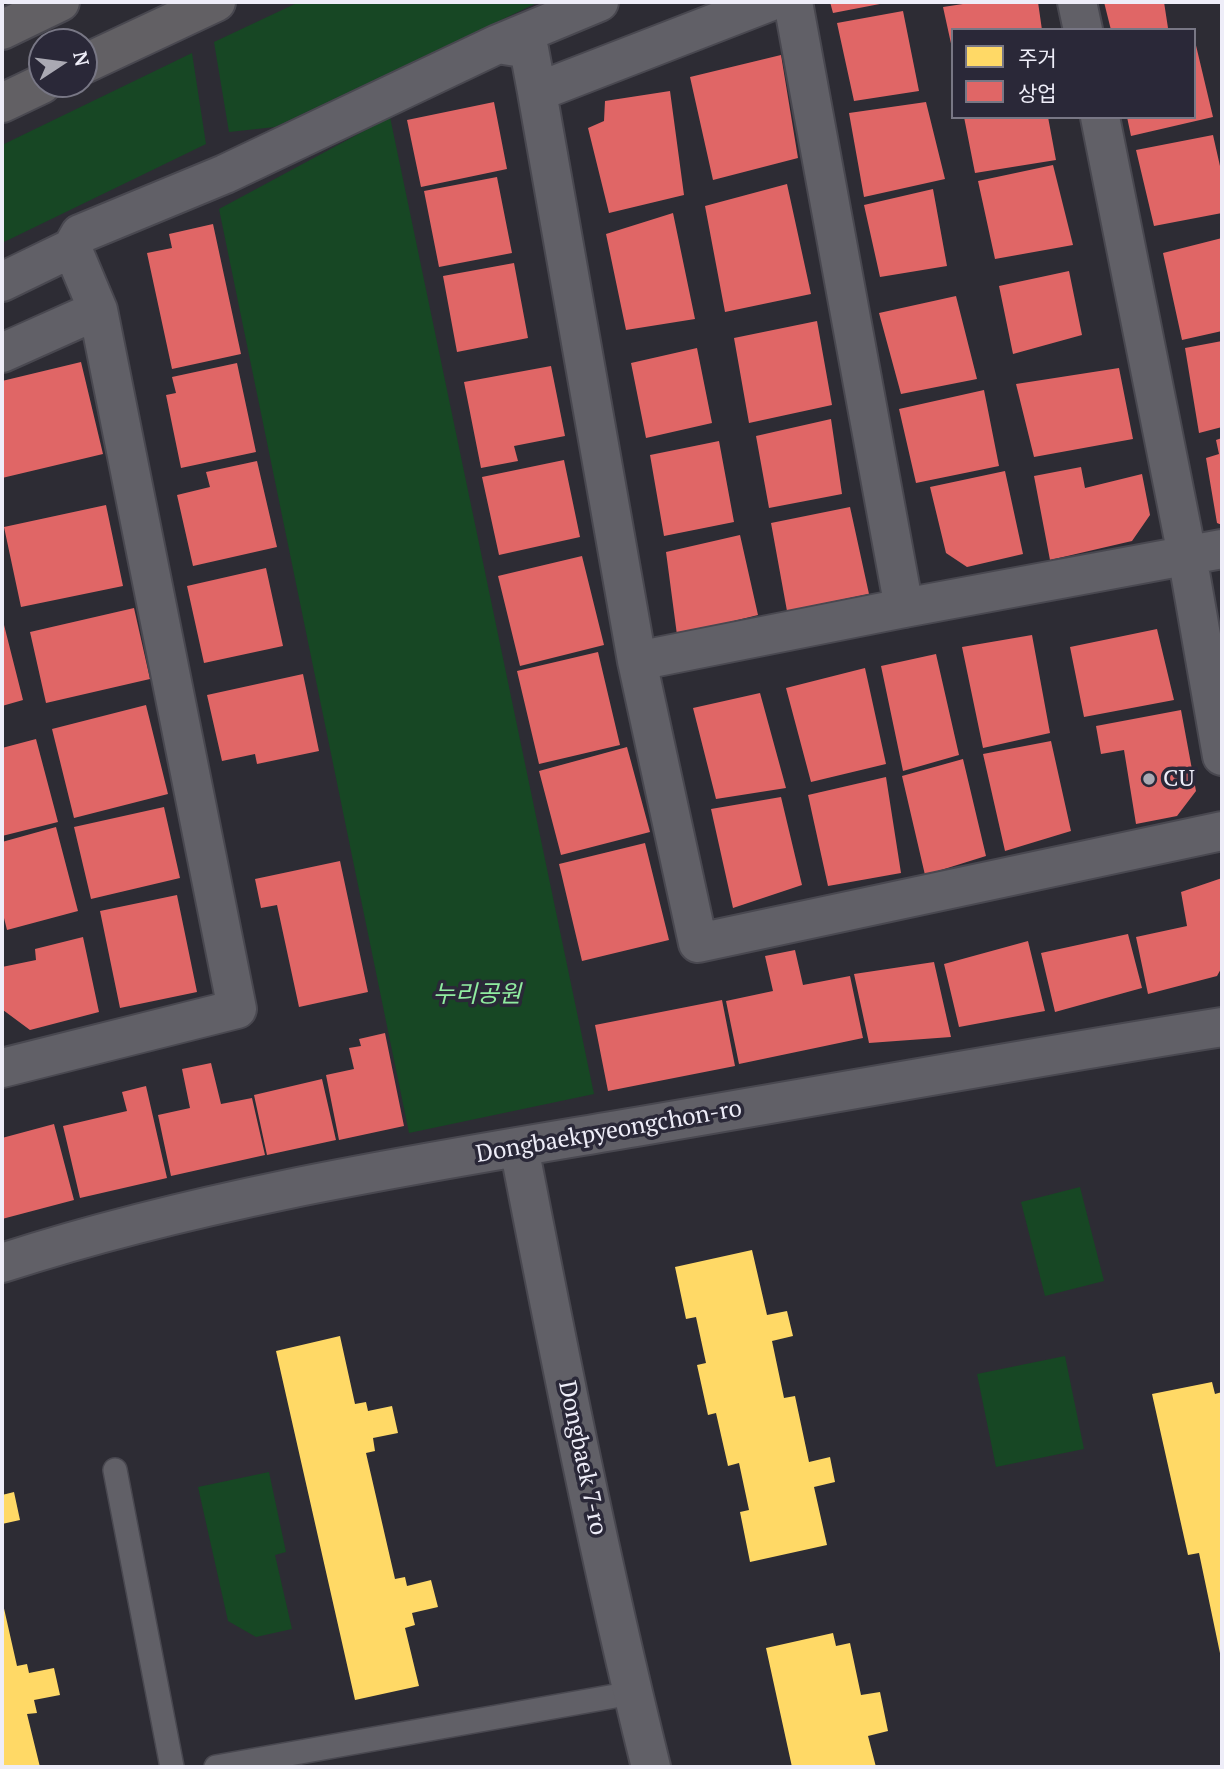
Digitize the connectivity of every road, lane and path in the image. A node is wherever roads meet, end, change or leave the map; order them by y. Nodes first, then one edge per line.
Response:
1 (60, 2) edge
2 (216, 2) edge
3 (599, 2) edge
4 (769, 2) edge
5 (793, 2) edge
6 (1077, 2) edge
7 (1083, 28) edge
8 (2, 30) edge
9 (498, 44) junction
10 (98, 57) edge
11 (28, 91) edge
12 (537, 92) junction
13 (2, 103) edge
14 (1100, 119) edge
15 (72, 248) junction
16 (2, 282) edge
17 (98, 310) junction
18 (2, 353) edge
19 (1205, 552) edge
20 (904, 608) junction
21 (637, 661) junction
22 (1222, 756) edge
23 (1222, 831) edge
24 (1222, 1027) edge
25 (2, 1068) edge
26 (519, 1147) junction
27 (2, 1263) edge
28 (115, 1470) dead end
29 (632, 1693) junction
30 (172, 1767) edge
31 (216, 1767) edge
32 (651, 1767) edge

1 - 8 main road
2 - 10 main road
3 - 9 street
4 - 12 street
5 - 20 street
6 - 7 street
9 - 12 street
9 - 15 street
11 - 13 main road
12 - 21 street
14 - 19 street
15 - 16 street
15 - 17 street
17 - 18 street
17 - 25 street
19 - 20 street
19 - 22 street
20 - 21 street
21 - 23 street
24 - 26 street, Dongbaekpyeongchon-ro
26 - 27 street, Dongbaekpyeongchon-ro
26 - 29 street, Dongbaek 7-ro
28 - 30 lane
29 - 31 lane
29 - 32 street, Dongbaek 7-ro

